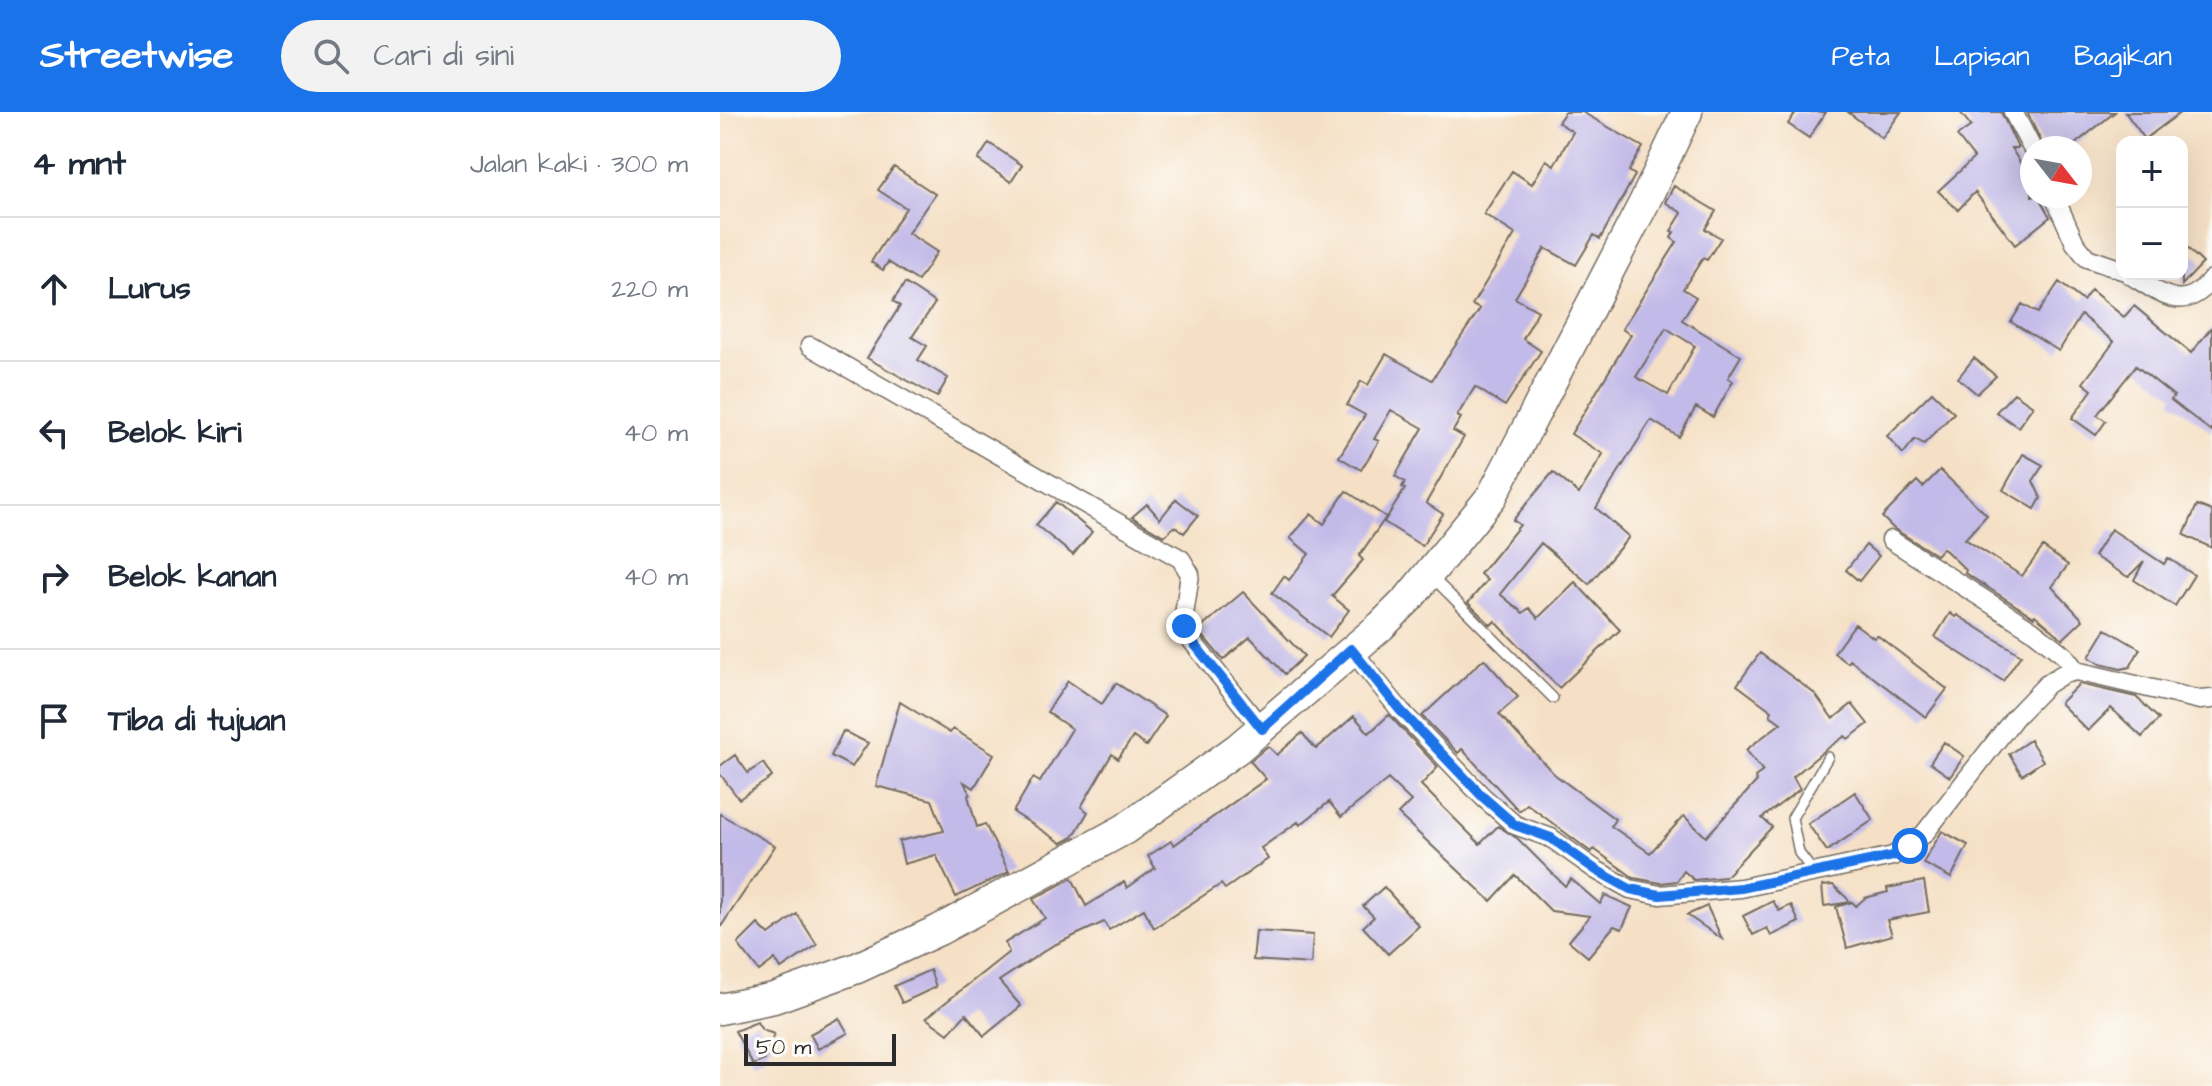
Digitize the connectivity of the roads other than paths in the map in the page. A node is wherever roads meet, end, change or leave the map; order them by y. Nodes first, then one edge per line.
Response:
1 (1687, 112) edge
2 (2013, 112) edge
3 (2026, 136) edge
4 (2059, 208) edge
5 (2116, 268) edge
6 (2212, 279) edge
7 (2139, 280) edge
8 (810, 346) dead end
9 (1891, 540) dead end
10 (1428, 573) junction
11 (1351, 649) junction
12 (2076, 671) junction
13 (1553, 698) dead end
14 (2212, 699) edge
15 (1262, 729) junction
16 (1828, 757) dead end
17 (1815, 874) junction
18 (720, 1009) edge

1 - 10 main road
2 - 3 street
4 - 5 street
6 - 7 street
8 - 15 street
9 - 12 street
10 - 11 main road
10 - 13 lane
11 - 15 main road
11 - 17 street
12 - 14 street
12 - 17 street
15 - 18 main road
16 - 17 lane

